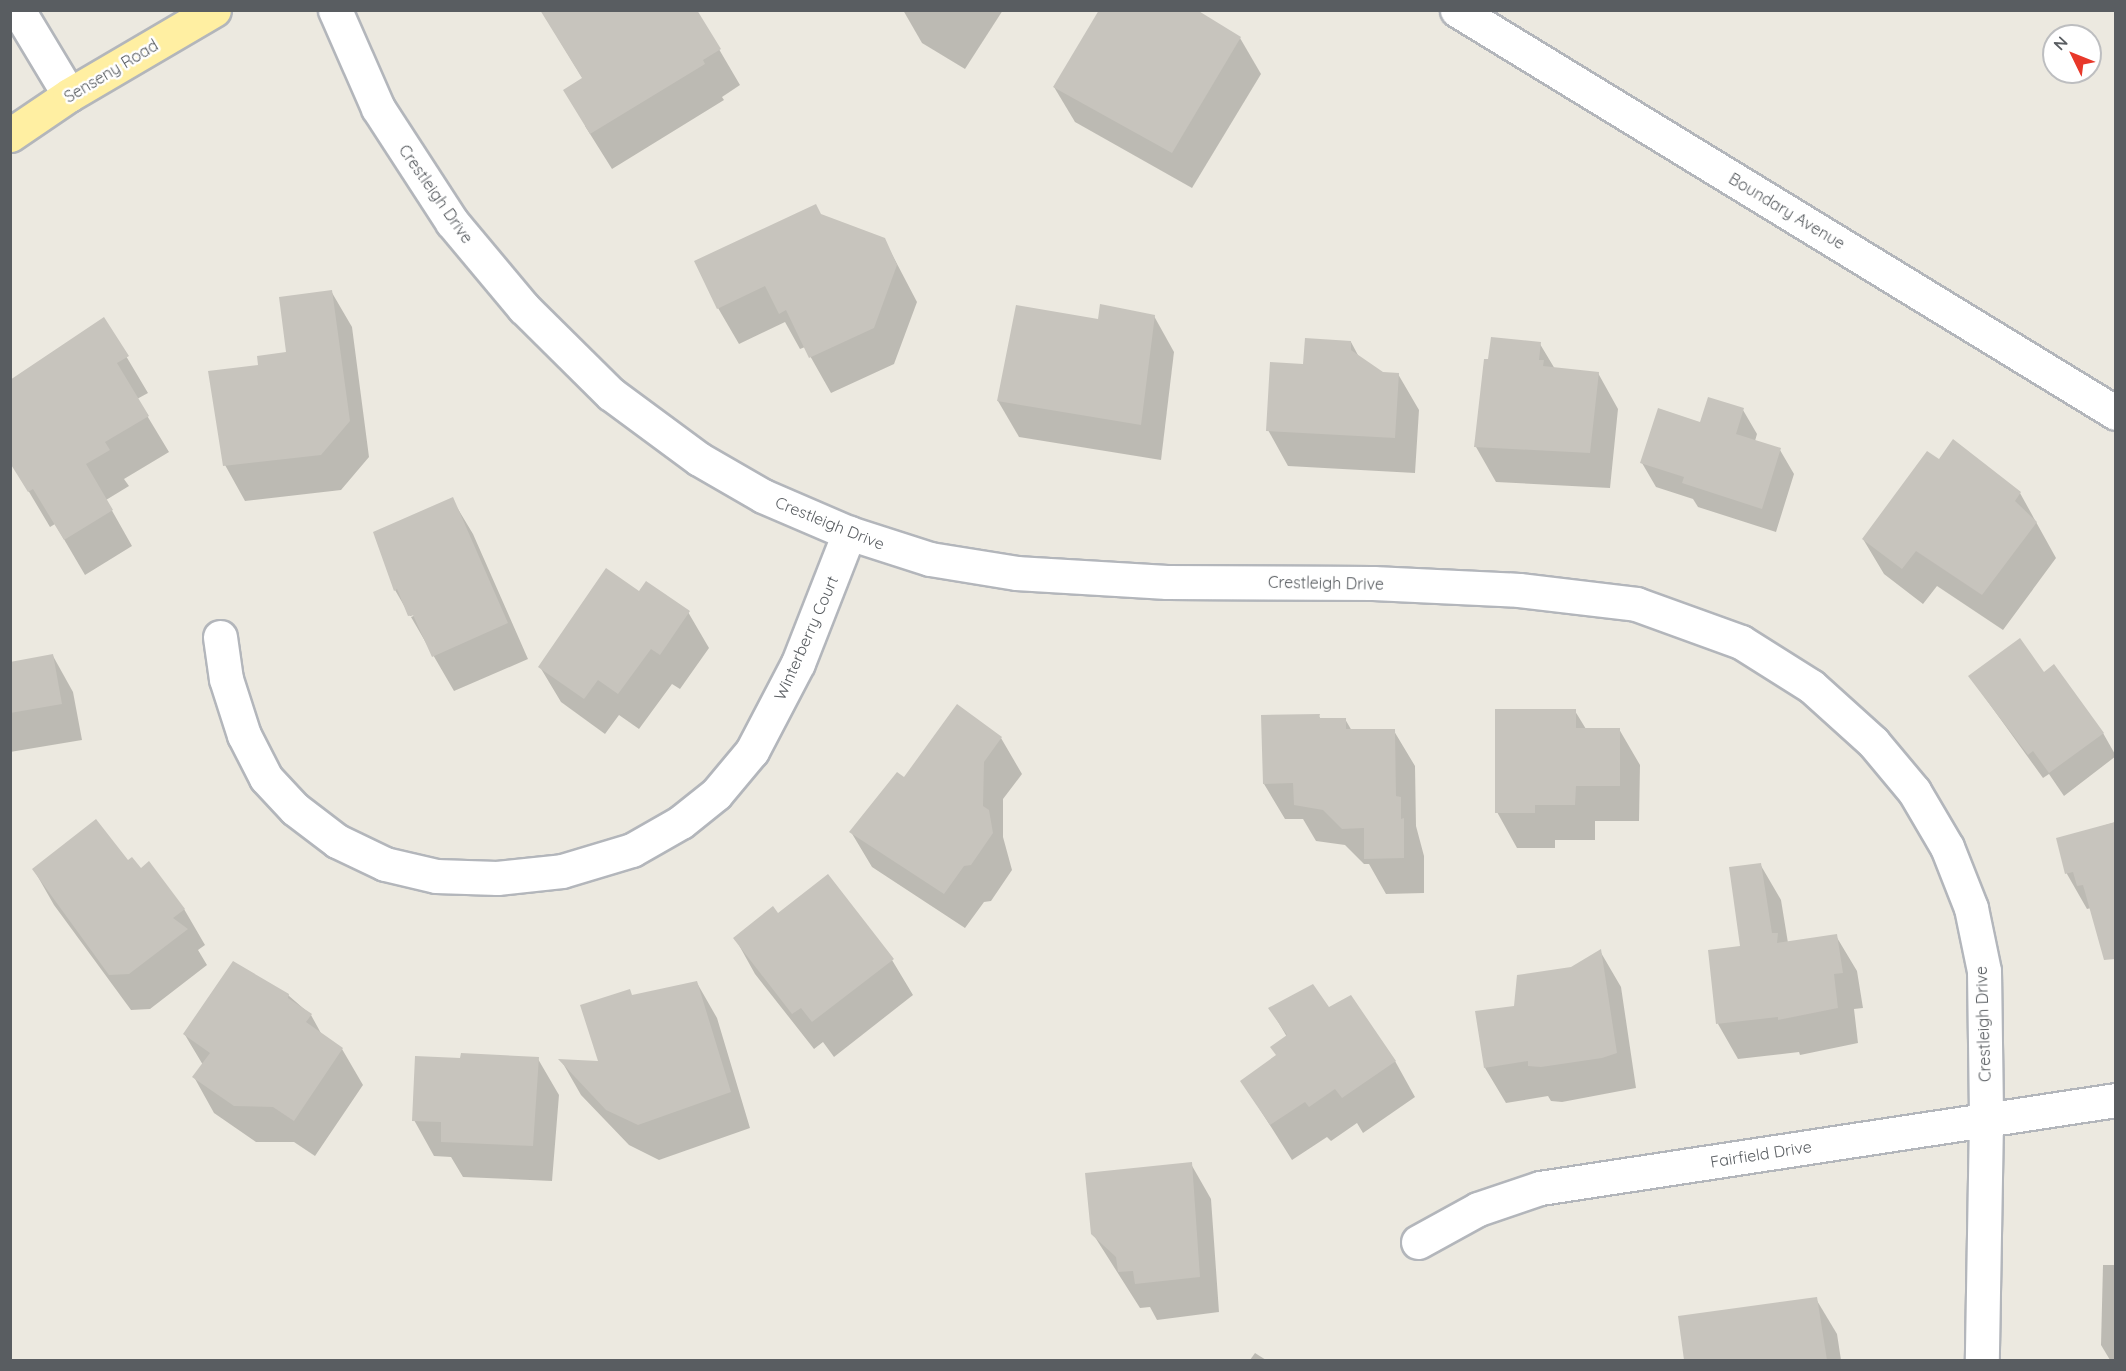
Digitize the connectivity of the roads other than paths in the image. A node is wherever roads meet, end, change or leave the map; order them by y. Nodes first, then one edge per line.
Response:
1 (18, 10) edge
2 (214, 10) edge
3 (335, 10) edge
4 (1457, 10) edge
5 (69, 95) junction
6 (10, 135) edge
7 (2115, 413) edge
8 (849, 533) junction
9 (220, 637) dead end
10 (2115, 1100) edge
11 (1986, 1120) junction
12 (1418, 1242) dead end
13 (1982, 1360) edge

1 - 5 street
2 - 5 main road, Senseny Road
3 - 8 street, Crestleigh Drive
4 - 7 street, Boundary Avenue
5 - 6 main road, Senseny Road
8 - 9 street, Winterberry Court
8 - 11 street, Crestleigh Drive
10 - 11 street, Fairfield Drive
11 - 12 street, Fairfield Drive
11 - 13 street, Crestleigh Drive

